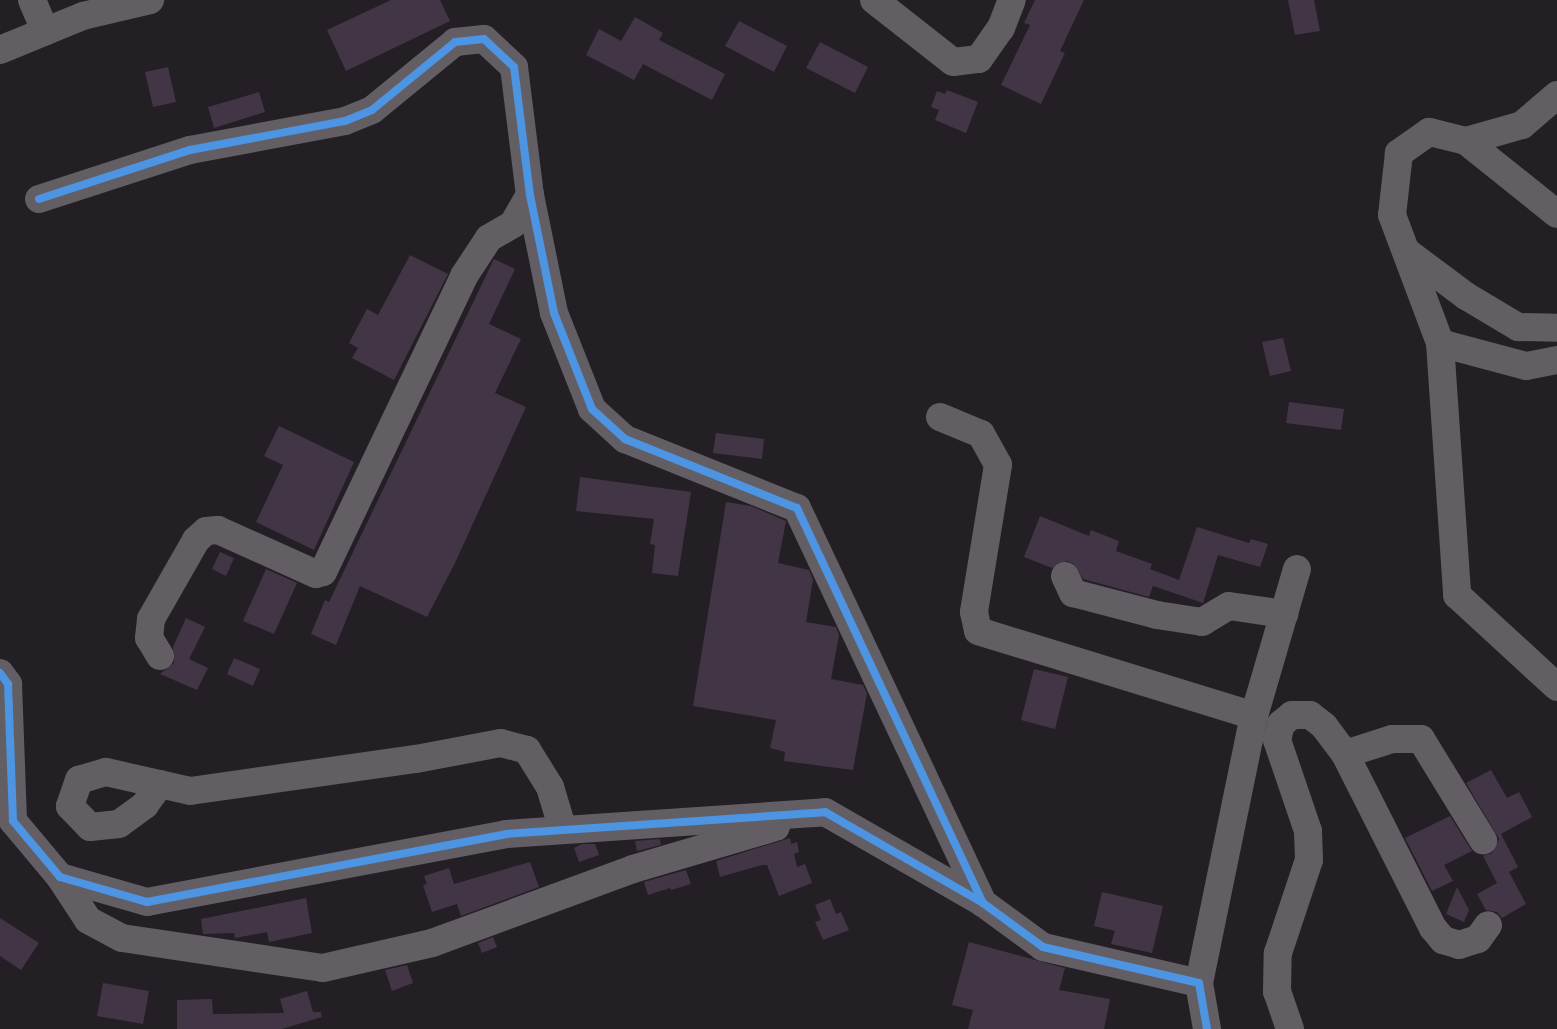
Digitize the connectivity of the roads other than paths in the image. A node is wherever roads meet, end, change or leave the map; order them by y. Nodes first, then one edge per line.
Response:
1 (32, 0) edge
2 (150, 0) edge
3 (874, 0) edge
4 (1012, 0) edge
5 (45, 31) junction
6 (0, 50) edge
7 (1557, 95) edge
8 (1466, 141) junction
9 (530, 195) junction
10 (39, 199) dead end
11 (1557, 214) edge
12 (1407, 252) junction
13 (1557, 328) edge
14 (1440, 343) junction
15 (1557, 360) edge
16 (940, 417) dead end
17 (1297, 569) dead end
18 (1065, 576) dead end
19 (1284, 614) junction
20 (160, 656) dead end
21 (0, 673) edge
22 (1557, 688) edge
23 (1254, 716) junction
24 (1345, 754) junction
25 (160, 784) dead end
26 (825, 812) junction
27 (563, 830) junction
28 (1483, 840) dead end
29 (60, 877) junction
30 (983, 903) junction
31 (1488, 925) dead end
32 (1199, 983) junction
33 (1207, 1029) edge
34 (1290, 1029) edge

1 - 5 street
2 - 5 street
3 - 4 street
5 - 6 street
7 - 8 street
8 - 11 street
8 - 12 street
9 - 10 street
9 - 20 street
9 - 30 street
12 - 13 street
12 - 14 street
14 - 15 street
14 - 22 street
16 - 23 street
17 - 19 street
18 - 19 street
19 - 23 street
21 - 29 street
23 - 32 street
24 - 28 street
24 - 31 street
24 - 34 street
25 - 27 street
26 - 27 street
26 - 29 street
26 - 30 street
27 - 29 street
30 - 32 street
32 - 33 street

